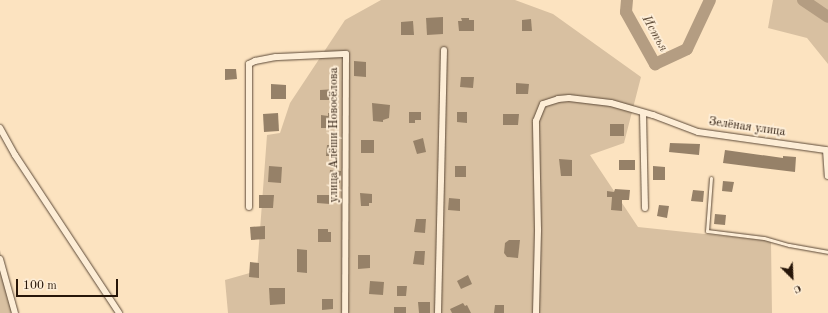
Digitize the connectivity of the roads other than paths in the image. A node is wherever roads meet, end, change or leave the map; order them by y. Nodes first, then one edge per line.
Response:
1 (444, 50) dead end
2 (643, 113) junction
3 (0, 128) edge
4 (828, 176) edge
5 (711, 178) dead end
6 (248, 206) dead end
7 (645, 208) dead end
8 (828, 252) edge
9 (0, 259) edge
10 (15, 313) edge
11 (119, 313) edge
12 (345, 313) edge
13 (438, 313) edge
14 (536, 313) edge

1 - 13 street
2 - 4 street, Зелёная улица
2 - 7 street
2 - 14 street
3 - 11 street
5 - 8 lane
6 - 12 street, улица Алёши Новосёлова
9 - 10 street

